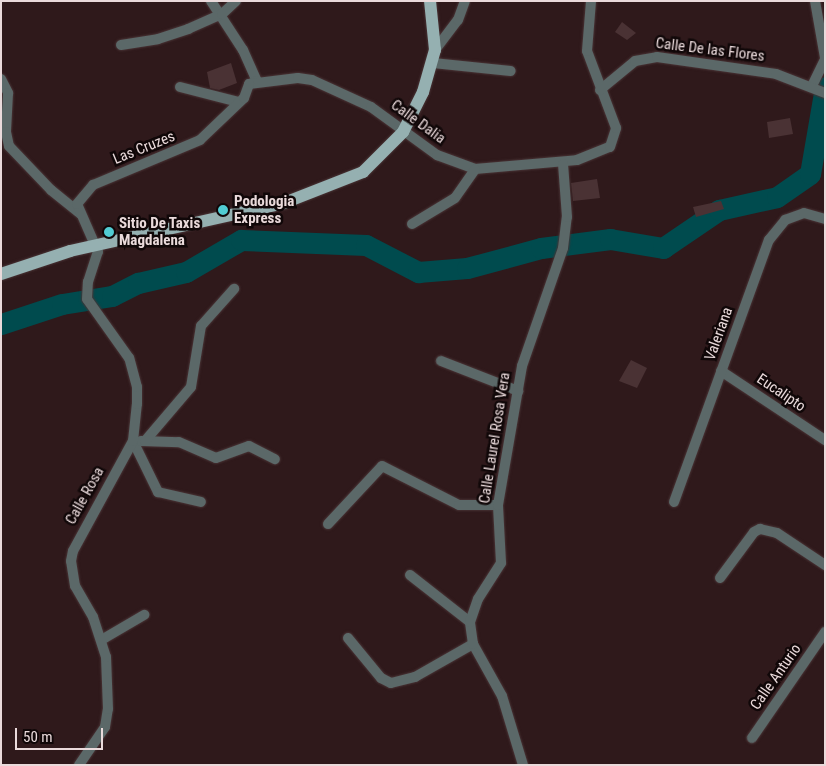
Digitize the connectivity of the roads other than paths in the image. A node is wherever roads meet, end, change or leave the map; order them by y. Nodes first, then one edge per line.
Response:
1 (211, 1) edge
2 (236, 1) edge
3 (430, 1) edge
4 (465, 1) edge
5 (591, 1) edge
6 (815, 1) edge
7 (222, 14) junction
8 (121, 45) dead end
9 (435, 50) junction
10 (825, 59) edge
11 (433, 63) junction
12 (511, 71) dead end
13 (2, 80) edge
14 (249, 84) junction
15 (813, 86) junction
16 (180, 87) dead end
17 (600, 90) junction
18 (825, 93) edge
19 (239, 102) junction
20 (404, 132) junction
21 (563, 164) junction
22 (475, 170) junction
23 (81, 214) junction
24 (825, 219) edge
25 (412, 224) dead end
26 (96, 245) junction
27 (1, 274) edge
28 (234, 289) dead end
29 (442, 361) dead end
30 (721, 371) junction
31 (518, 391) junction
32 (825, 440) edge
33 (133, 441) junction
34 (145, 441) junction
35 (275, 459) dead end
36 (201, 502) dead end
37 (674, 502) dead end
38 (498, 505) junction
39 (328, 524) dead end
40 (825, 565) edge
41 (410, 575) dead end
42 (720, 578) dead end
43 (144, 615) dead end
44 (470, 622) junction
45 (825, 632) edge
46 (348, 638) dead end
47 (102, 639) junction
48 (473, 644) junction
49 (752, 738) dead end
50 (79, 765) edge
51 (523, 765) edge

1 - 7 street
2 - 7 street
3 - 9 main road
4 - 9 street
5 - 17 street
6 - 10 street
7 - 8 street
7 - 14 street
9 - 11 main road
10 - 15 street
11 - 12 street
11 - 20 main road
13 - 23 street
14 - 19 street, Las Cruzes
14 - 20 street, Calle Dalia
15 - 17 street, Calle De las Flores
15 - 18 street, Calle De las Flores
16 - 19 street
17 - 21 street, Calle Dalia
19 - 23 street, Las Cruzes
20 - 22 street, Calle Dalia
20 - 26 main road
21 - 22 street, Calle Dalia
21 - 31 street, Calle Laurel Rosa Vera
22 - 25 street
23 - 26 street
24 - 30 street, Valeriana
26 - 27 main road
26 - 33 street, Calle Rosa
28 - 34 street
29 - 31 street
30 - 32 street, Eucalipto
30 - 37 street, Valeriana
31 - 38 street, Calle Laurel Rosa Vera
33 - 34 street
33 - 36 street
33 - 47 street, Calle Rosa
34 - 35 street
38 - 39 street
38 - 44 street, Calle Laurel Rosa Vera
40 - 42 street
41 - 44 street
43 - 47 street
44 - 48 street, Calle Laurel Rosa Vera
45 - 49 street, Calle Anturio
46 - 48 street
47 - 50 street, Calle Rosa
48 - 51 street, Calle Laurel Rosa Vera

